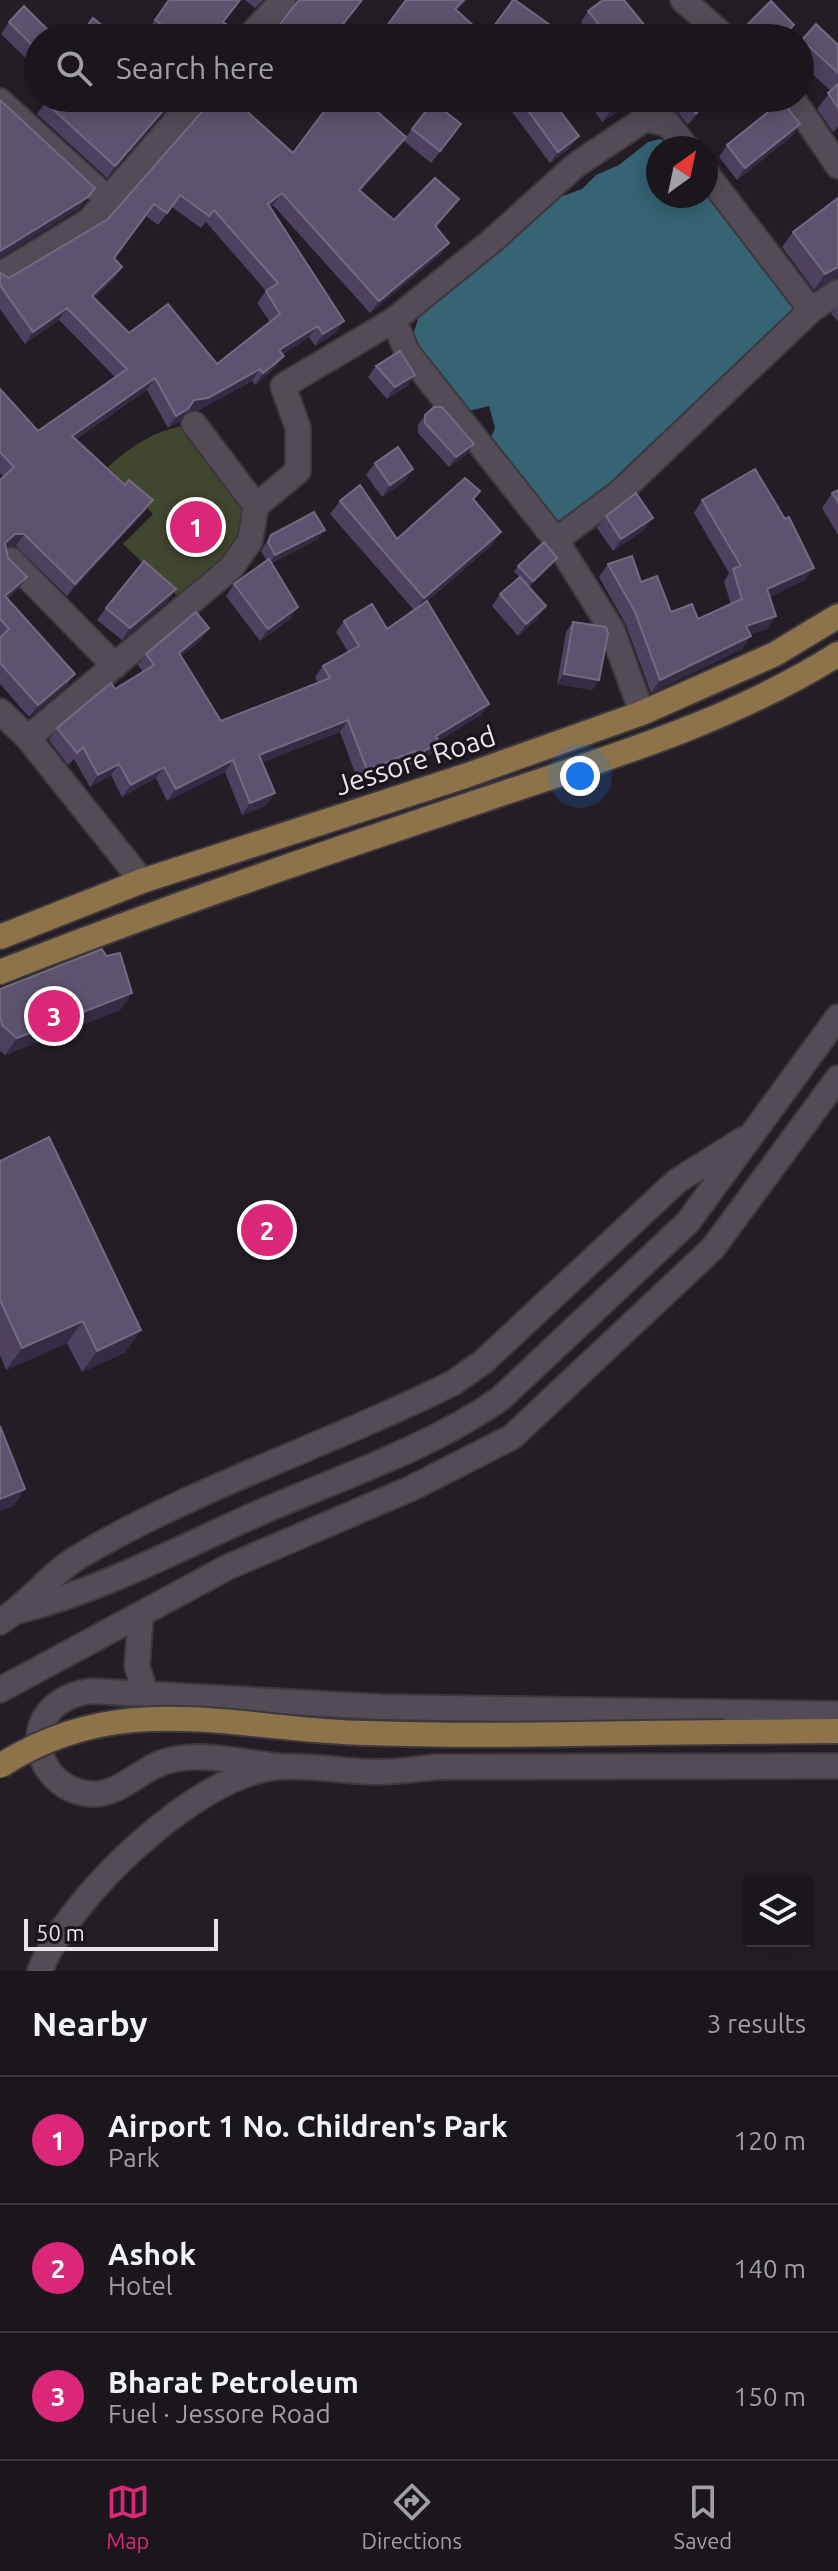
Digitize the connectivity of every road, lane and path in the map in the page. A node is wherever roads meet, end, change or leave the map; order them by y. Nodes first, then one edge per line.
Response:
1 (283, 0) edge
2 (683, 0) edge
3 (261, 24) edge
4 (710, 24) edge
5 (0, 101) edge
6 (184, 112) edge
7 (801, 112) edge
8 (678, 136) edge
9 (838, 166) edge
10 (718, 189) edge
11 (108, 199) junction
12 (0, 275) edge
13 (838, 292) edge
14 (811, 310) junction
15 (394, 320) junction
16 (194, 424) dead end
17 (256, 506) junction
18 (556, 540) junction
19 (11, 560) edge
20 (838, 616) edge
21 (838, 654) edge
22 (115, 666) junction
23 (0, 711) edge
24 (642, 713) junction
25 (28, 738) junction
26 (142, 881) junction
27 (0, 937) edge
28 (0, 972) edge
29 (838, 1017) edge
30 (838, 1078) edge
31 (757, 1131) junction
32 (141, 1614) junction
33 (9, 1616) edge
34 (0, 1690) edge
35 (146, 1694) junction
36 (838, 1714) edge
37 (838, 1731) edge
38 (0, 1766) edge
39 (277, 1766) junction
40 (838, 1766) edge
41 (40, 1971) edge

1 - 3 street
2 - 4 street
5 - 11 street
6 - 11 street
7 - 9 street
8 - 15 street
10 - 14 street
11 - 12 street
13 - 14 street
14 - 18 street
15 - 17 street
15 - 18 street
16 - 17 street
17 - 22 street
18 - 24 street
19 - 22 street
20 - 24 main road, Jessore Road
21 - 28 main road, Jessore Road
22 - 25 street
23 - 25 street
24 - 26 main road, Jessore Road
25 - 26 street
26 - 27 main road, Jessore Road
29 - 31 street
30 - 32 street
31 - 33 street
31 - 33 street
32 - 34 street
32 - 35 street
35 - 36 street
35 - 39 street
37 - 38 main road, bridge
39 - 40 street
39 - 41 street

